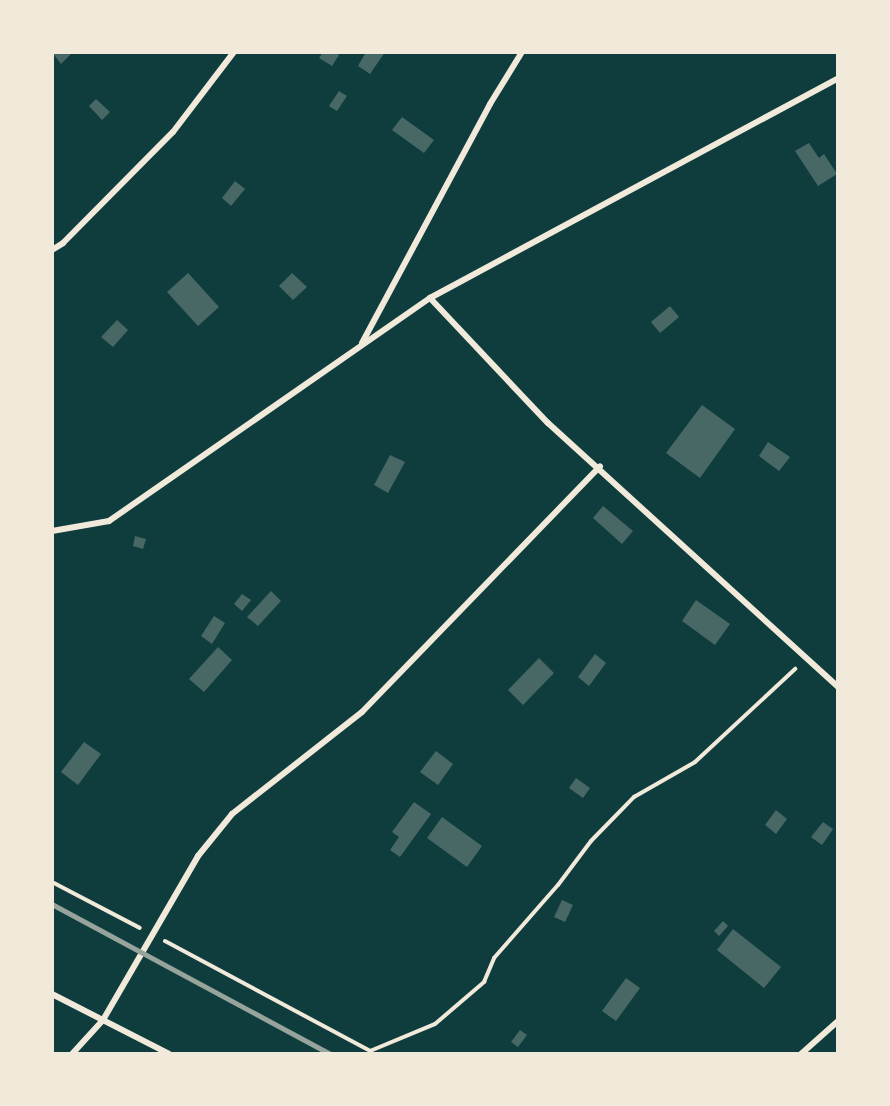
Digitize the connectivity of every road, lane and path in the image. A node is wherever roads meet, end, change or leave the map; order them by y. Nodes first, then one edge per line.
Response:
1 (234, 52) edge
2 (522, 52) edge
3 (837, 78) edge
4 (52, 250) edge
5 (430, 298) junction
6 (360, 346) junction
7 (600, 466) junction
8 (52, 531) edge
9 (807, 658) junction
10 (837, 687) edge
11 (52, 882) edge
12 (150, 933) junction
13 (52, 994) edge
14 (103, 1020) junction
15 (837, 1021) edge
16 (372, 1052) edge
17 (72, 1053) edge
18 (169, 1053) edge
19 (801, 1053) edge

1 - 4 street
2 - 6 street
3 - 5 street
5 - 6 street
5 - 7 street
6 - 8 street
7 - 9 street
7 - 12 street
9 - 10 street
9 - 16 path
11 - 12 path
12 - 14 street
12 - 16 path
13 - 14 street
14 - 17 street
14 - 18 street
15 - 19 street

